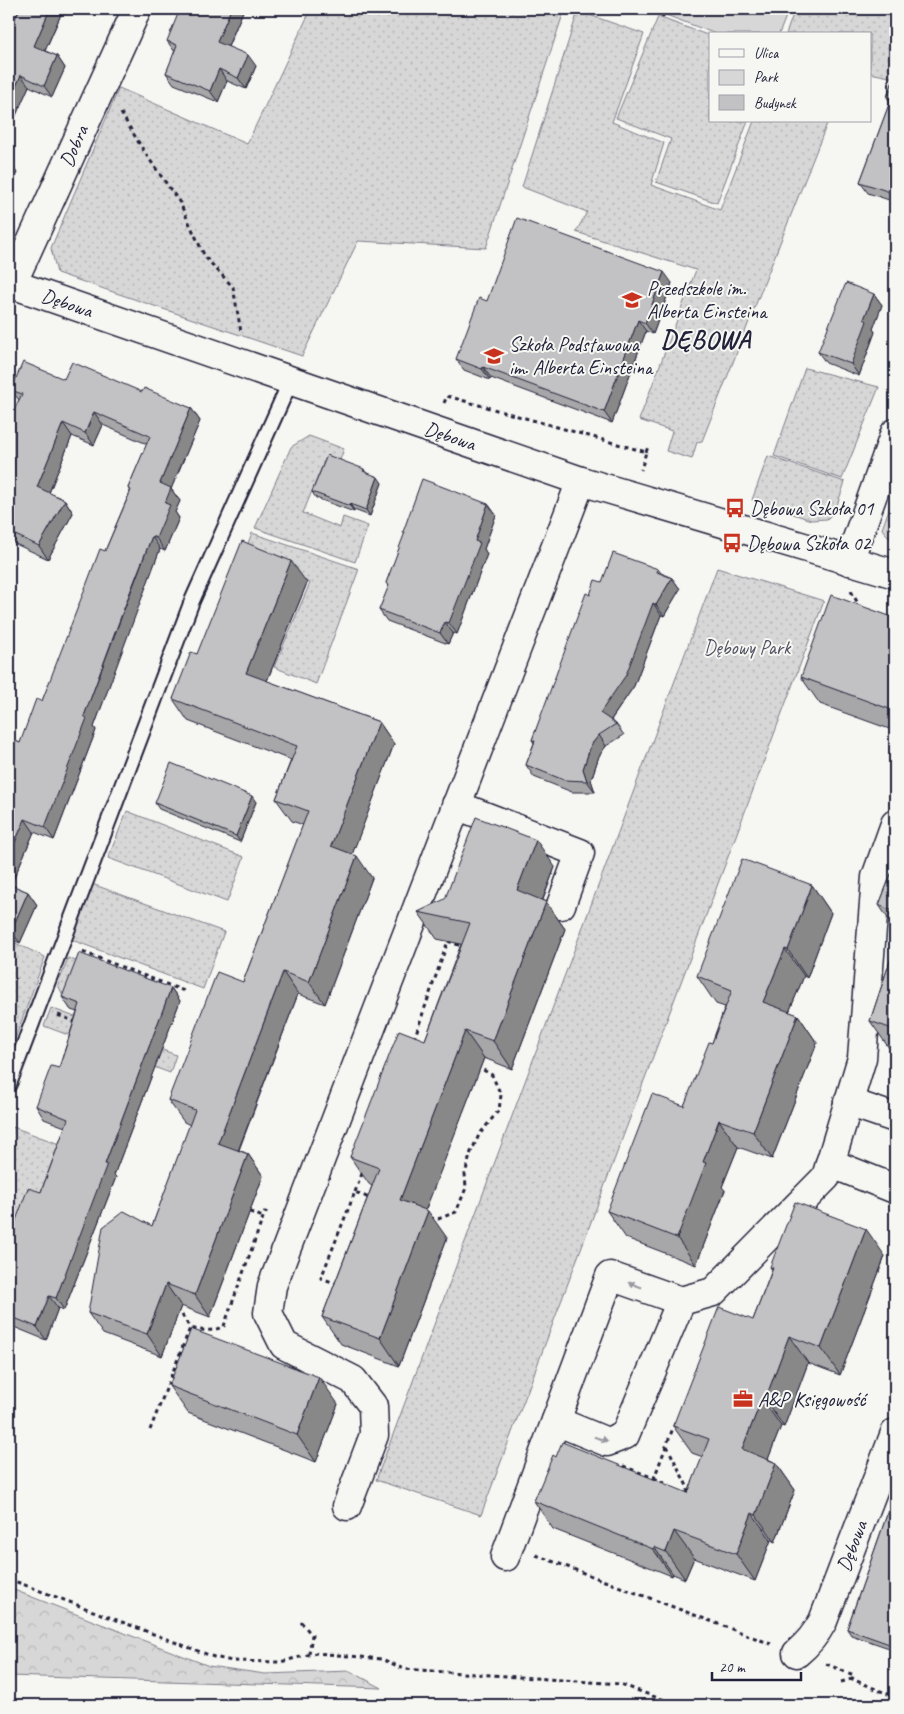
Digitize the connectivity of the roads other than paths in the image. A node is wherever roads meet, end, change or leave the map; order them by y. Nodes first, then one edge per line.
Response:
1 (136, 9) edge
2 (10, 286) edge
3 (291, 380) junction
4 (895, 433) edge
5 (581, 481) junction
6 (849, 561) junction
7 (895, 574) edge
8 (456, 805) junction
9 (895, 824) edge
10 (561, 905) dead end
11 (9, 1084) edge
12 (848, 1102) junction
13 (895, 1118) edge
14 (830, 1163) junction
15 (895, 1189) edge
16 (681, 1301) junction
17 (556, 1421) junction
18 (895, 1433) edge
19 (347, 1506) dead end
20 (507, 1551) road end
21 (793, 1658) road end

1 - 2 street, Dobra
2 - 3 street, Dębowa
3 - 5 street, Dębowa
3 - 11 lane
4 - 6 street
5 - 6 street, Dębowa
5 - 8 street
6 - 7 street, Dębowa
8 - 10 street
8 - 19 street
9 - 12 street
12 - 13 street
12 - 14 street
14 - 15 street
14 - 16 street
17 -> 16 street
16 -> 17 street
17 - 20 street
18 - 21 street, Dębowa

